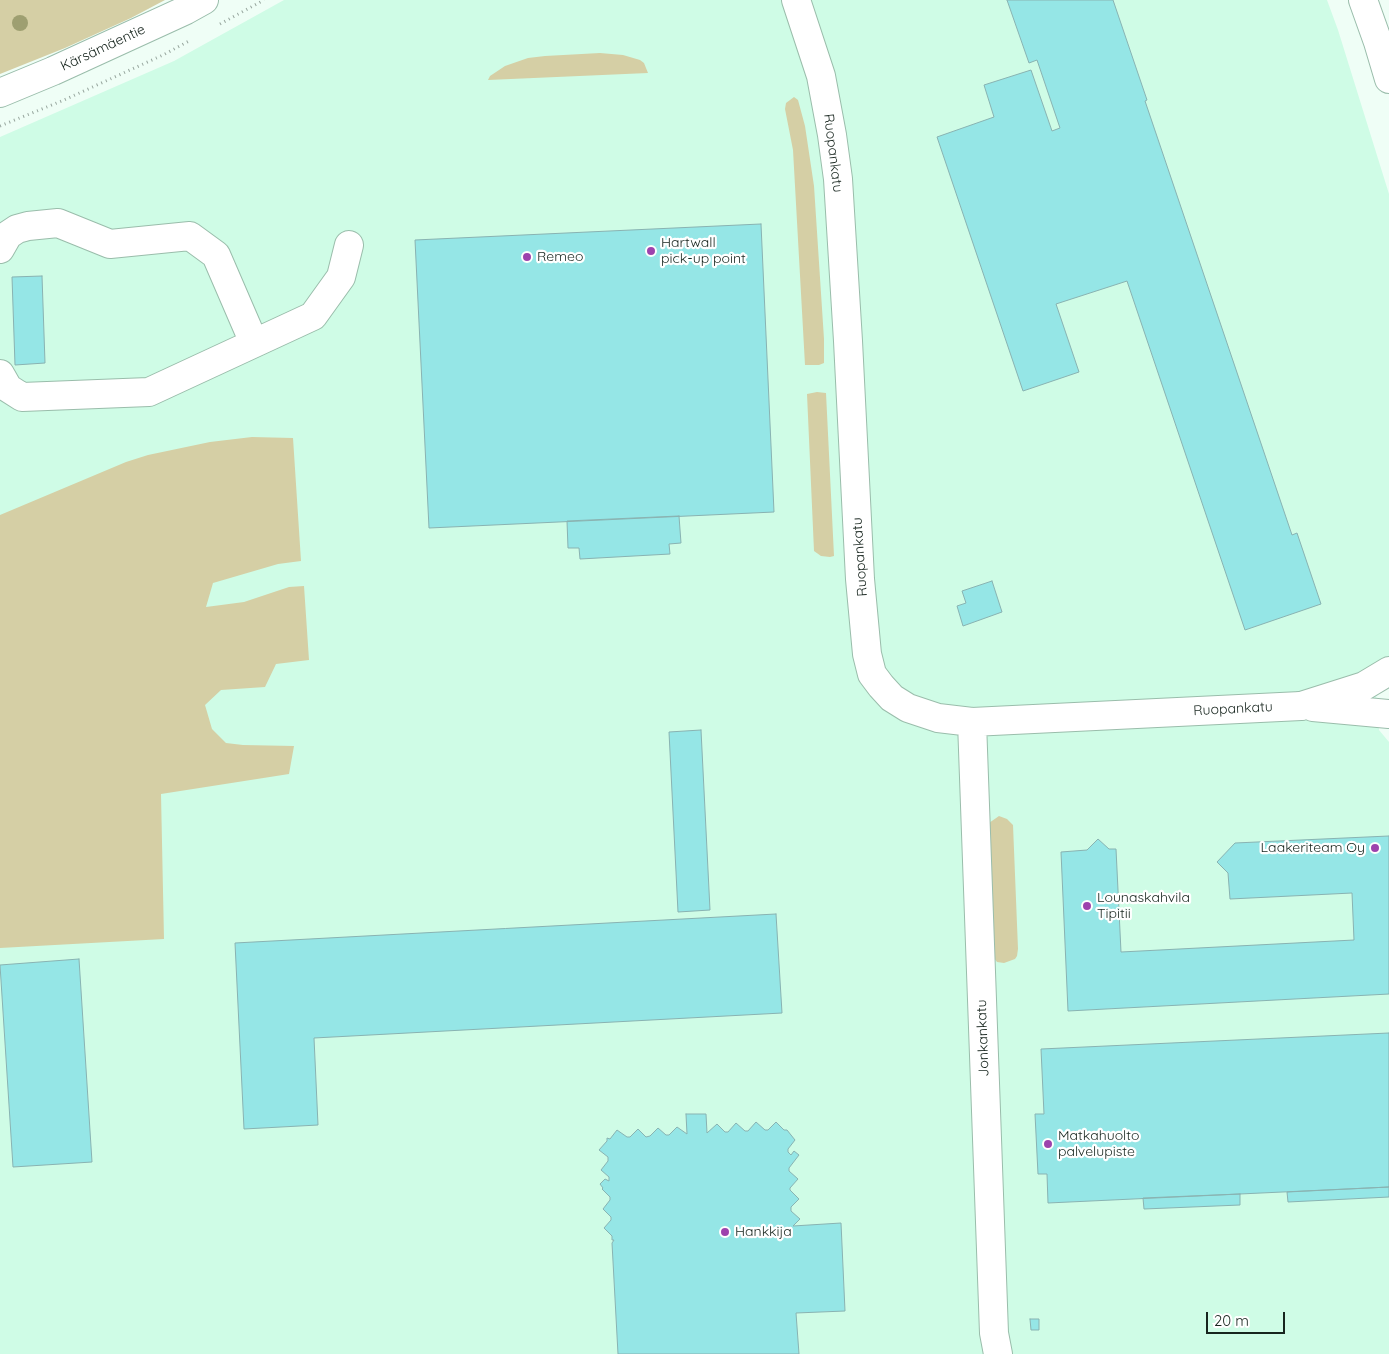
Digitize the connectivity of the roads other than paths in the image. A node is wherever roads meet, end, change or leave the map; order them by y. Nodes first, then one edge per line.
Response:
1 (204, 0) edge
2 (796, 0) edge
3 (1363, 0) edge
4 (1389, 79) edge
5 (0, 93) edge
6 (348, 244) dead end
7 (0, 249) edge
8 (254, 343) junction
9 (0, 374) edge
10 (1389, 671) edge
11 (1301, 706) junction
12 (1389, 714) edge
13 (972, 722) junction
14 (998, 1354) edge

1 - 5 main road, Kärsämäentie
2 - 13 main road, Ruopankatu
3 - 4 main road
6 - 8 main road
7 - 8 main road
8 - 9 main road
10 - 11 main road
11 - 12 main road
11 - 13 main road, Ruopankatu
13 - 14 main road, Jonkankatu

